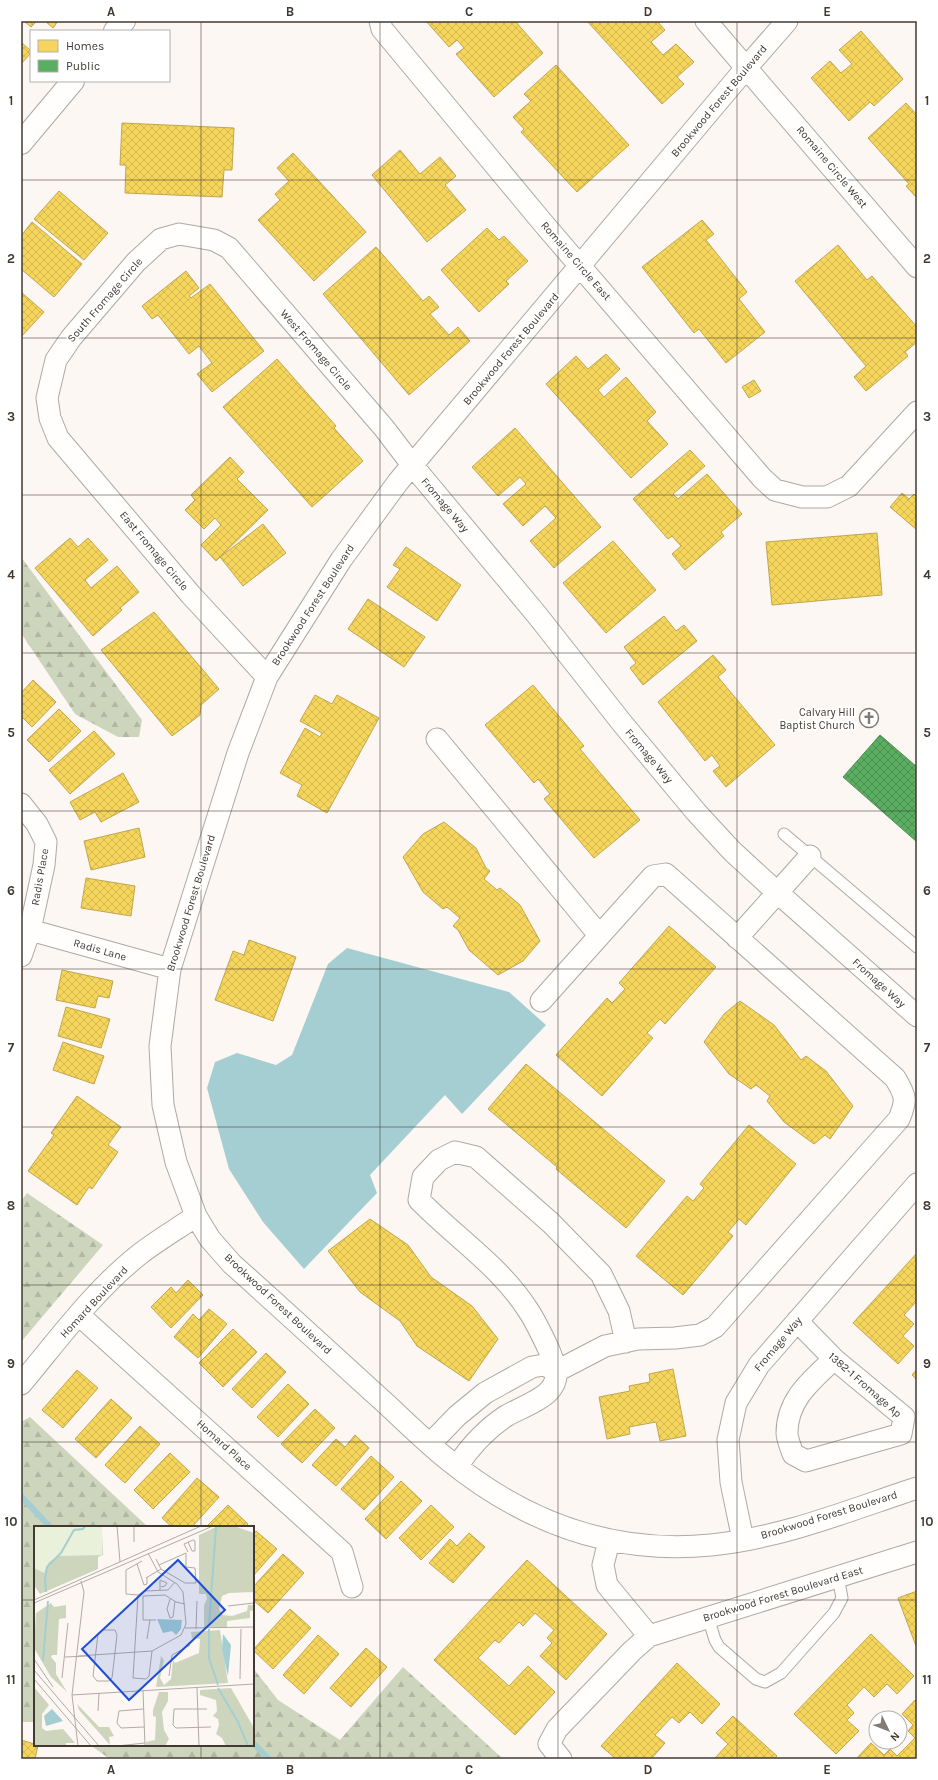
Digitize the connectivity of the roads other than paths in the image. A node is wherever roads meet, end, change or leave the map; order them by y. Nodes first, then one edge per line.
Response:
1 (124, 21) edge
2 (706, 21) edge
3 (787, 21) edge
4 (381, 25) edge
5 (116, 30) edge
6 (746, 68) junction
7 (72, 82) edge
8 (21, 143) edge
9 (214, 240) joint
10 (581, 266) junction
11 (917, 267) edge
12 (917, 412) edge
13 (50, 418) joint
14 (413, 466) junction
15 (267, 677) junction
16 (437, 739) dead end
17 (21, 804) edge
18 (784, 834) dead end
19 (810, 856) junction
20 (777, 892) junction
21 (30, 930) junction
22 (599, 935) junction
23 (737, 938) junction
24 (917, 947) edge
25 (21, 956) edge
26 (170, 969) junction
27 (540, 1001) dead end
28 (917, 1016) edge
29 (917, 1184) edge
30 (196, 1216) junction
31 (80, 1314) junction
32 (797, 1321) junction
33 (626, 1342) junction
34 (834, 1359) junction
35 (557, 1371) junction
36 (21, 1384) edge
37 (495, 1387) junction
38 (512, 1413) junction
39 (430, 1444) junction
40 (458, 1466) junction
41 (917, 1488) edge
42 (742, 1540) junction
43 (610, 1541) junction
44 (917, 1552) edge
45 (838, 1577) junction
46 (352, 1587) dead end
47 (708, 1617) junction
48 (649, 1636) junction
49 (561, 1759) edge

1 - 5 street
2 - 6 street, Romaine Circle West
3 - 6 street, Brookwood Forest Boulevard
4 - 10 street, Romaine Circle East
6 - 10 street, Brookwood Forest Boulevard
6 - 11 street, Romaine Circle West
7 - 8 street
9 - 13 street, South Fromage Circle
9 - 14 street, West Fromage Circle
10 - 12 street, Romaine Circle East
10 - 14 street, Brookwood Forest Boulevard
13 - 15 street, East Fromage Circle
14 - 15 street, Brookwood Forest Boulevard
14 - 20 street, Fromage Way
15 - 26 street, Brookwood Forest Boulevard
16 - 22 street
17 - 21 street, Radis Place
18 - 19 lane
19 - 20 street
19 - 24 lane
20 - 23 street
20 - 28 street, Fromage Way
21 - 25 street, Radis Place
21 - 26 street, Radis Lane
22 - 23 street
22 - 27 street
23 - 33 street
26 - 30 street, Brookwood Forest Boulevard
29 - 32 street, Fromage Way
30 - 31 street, Homard Boulevard
30 - 39 street, Brookwood Forest Boulevard
31 - 36 street, Homard Boulevard
31 - 46 street, Homard Place
32 - 34 street, 1382-1 Fromage Ap
32 - 42 street, Fromage Way
33 - 35 street
33 - 35 street
34 - 34 street, 1382-1 Fromage Ap
35 - 37 street
35 - 38 street
37 - 38 street
37 - 39 street
38 - 40 street
39 - 40 street, Brookwood Forest Boulevard
40 - 43 street, Brookwood Forest Boulevard
41 - 42 street, Brookwood Forest Boulevard
42 - 43 street, Brookwood Forest Boulevard
43 - 48 street
44 - 45 street, Brookwood Forest Boulevard East
45 - 47 street, Brookwood Forest Boulevard East
45 - 47 lane
47 - 48 street, Brookwood Forest Boulevard East
48 - 49 street, Brookwood Forest Boulevard East

